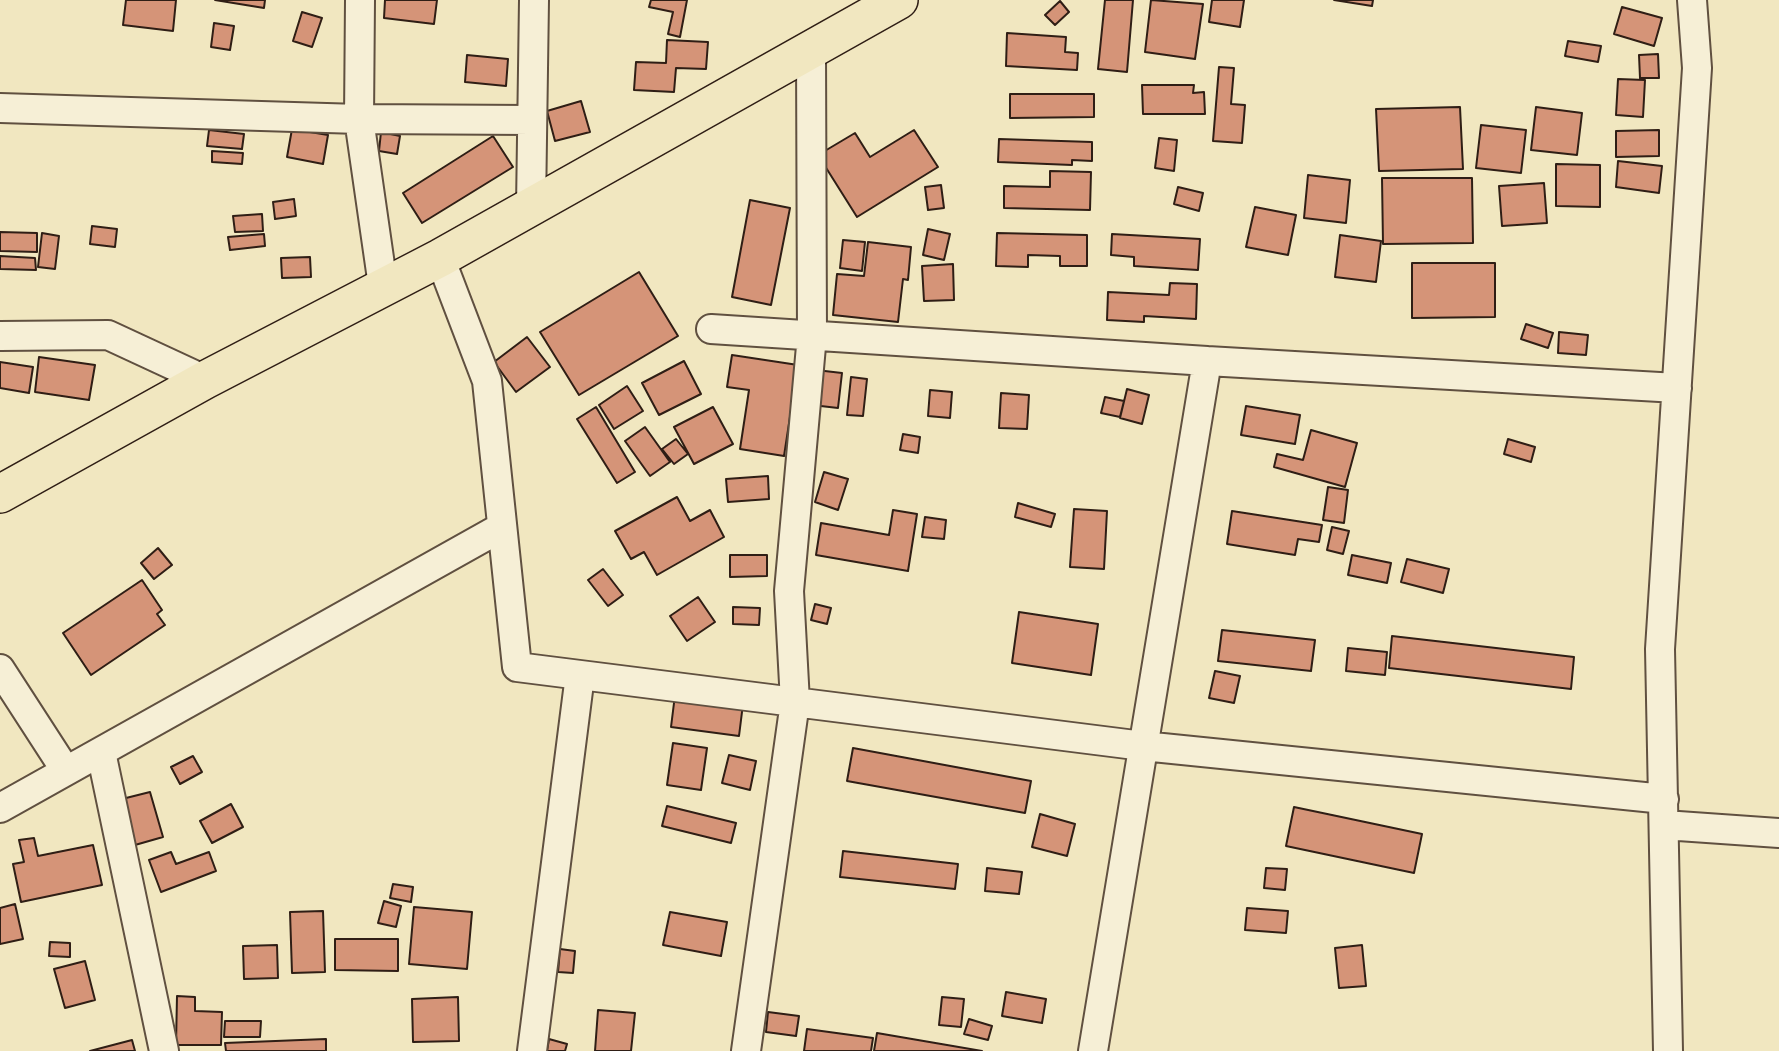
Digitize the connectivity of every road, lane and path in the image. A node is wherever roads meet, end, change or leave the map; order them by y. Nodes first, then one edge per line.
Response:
1 (360, 0) edge
2 (534, 0) edge
3 (899, 0) edge
4 (1692, 0) edge
5 (811, 50) junction
6 (0, 108) edge
7 (359, 119) junction
8 (531, 120) junction
9 (531, 207) junction
10 (440, 258) junction
11 (383, 286) junction
12 (711, 329) dead end
13 (812, 335) junction
14 (0, 336) edge
15 (1207, 361) junction
16 (205, 380) junction
17 (1677, 388) junction
18 (0, 494) edge
19 (502, 527) junction
20 (0, 669) edge
21 (580, 675) junction
22 (795, 702) junction
23 (1143, 746) junction
24 (101, 752) junction
25 (66, 771) junction
26 (0, 808) edge
27 (1664, 812) junction
28 (1779, 833) edge
29 (164, 1051) edge
30 (531, 1051) edge
31 (746, 1051) edge
32 (1093, 1051) edge
33 (1668, 1051) edge

1 - 7 street
2 - 8 street
3 - 5 main road
4 - 17 street
5 - 9 main road
5 - 13 street
6 - 7 street
7 - 8 street
7 - 11 street
8 - 9 street
9 - 10 main road
10 - 11 main road
10 - 19 street
11 - 16 main road
12 - 13 street
13 - 15 street
13 - 22 street
14 - 16 street
15 - 17 street
15 - 23 street
16 - 18 main road
17 - 27 street
19 - 21 street
19 - 24 street
20 - 25 street
21 - 22 street
21 - 30 street
22 - 23 street
22 - 31 street
23 - 27 street
23 - 32 street
24 - 25 street
24 - 29 street
25 - 26 street
27 - 28 street
27 - 33 street

